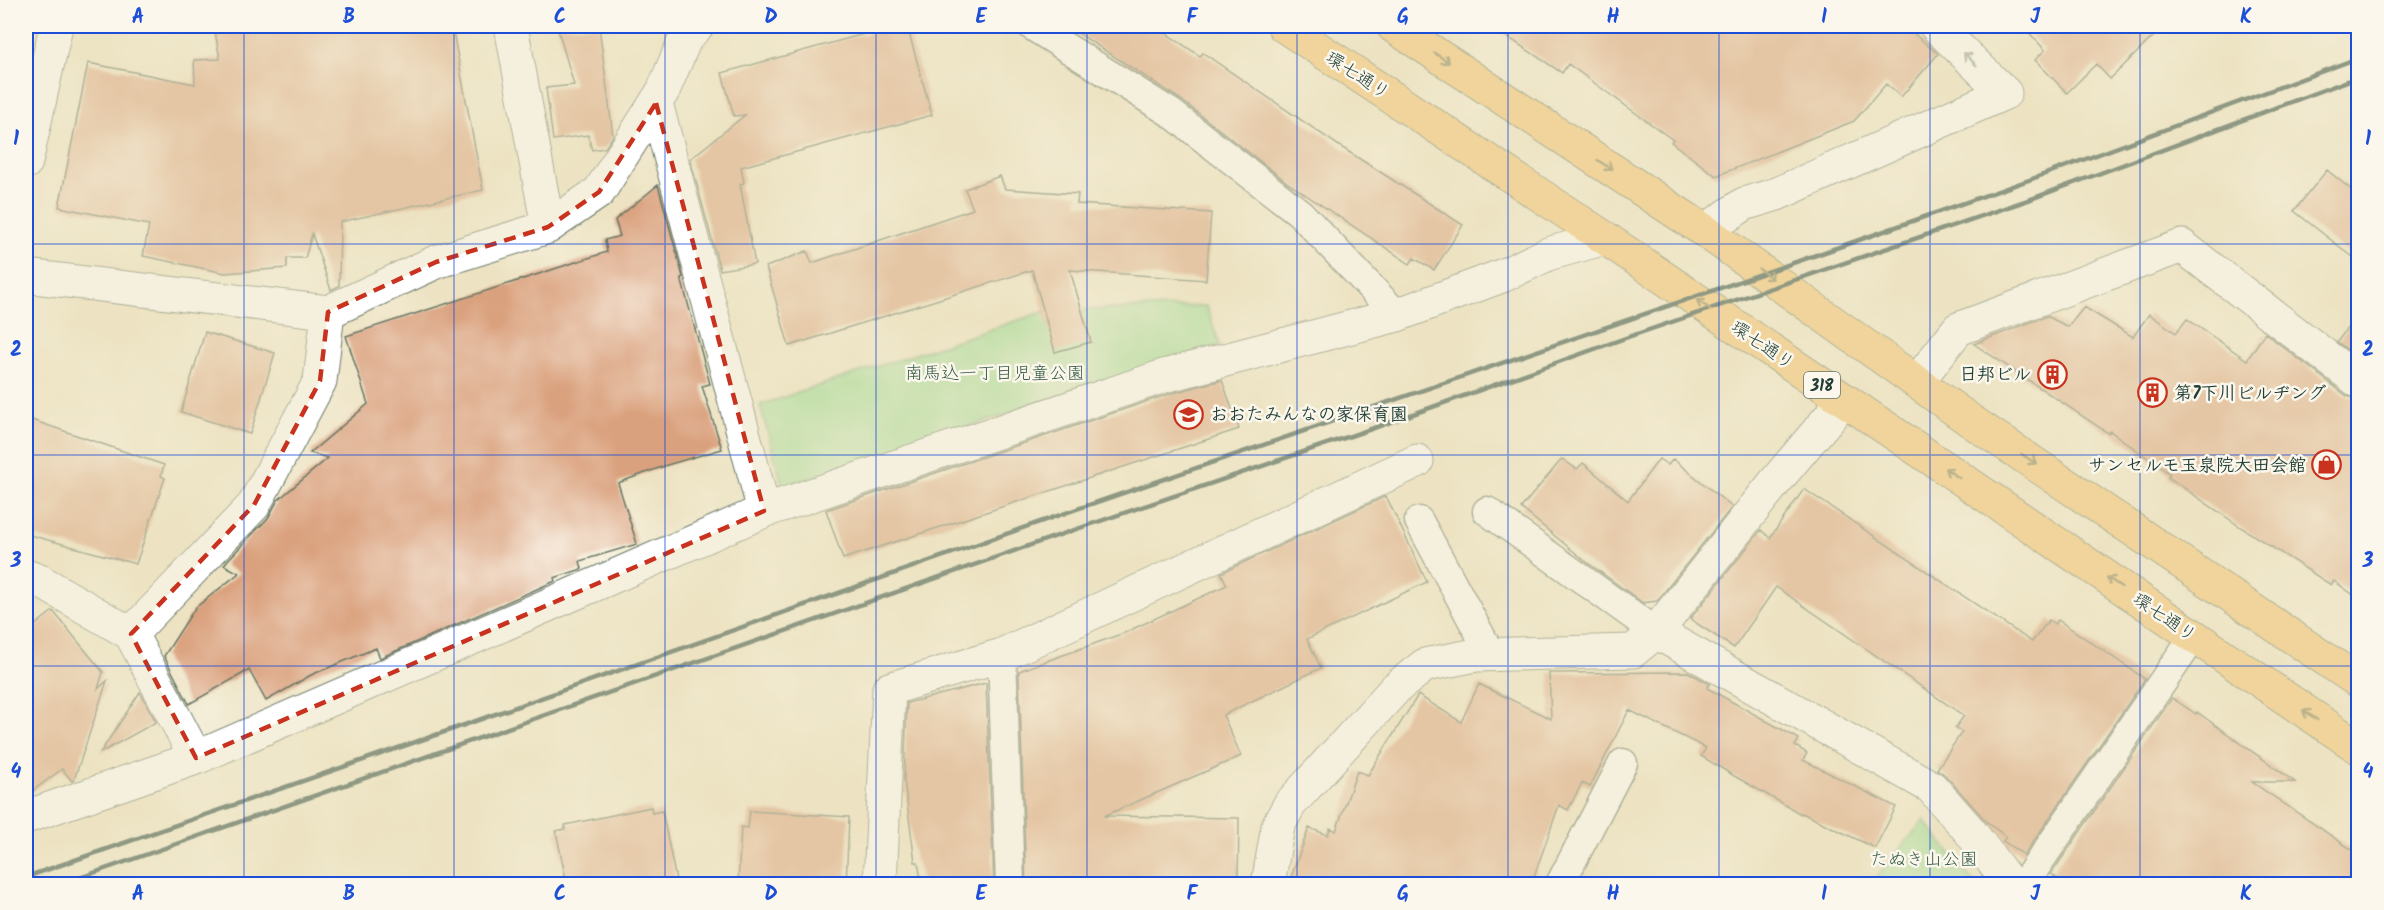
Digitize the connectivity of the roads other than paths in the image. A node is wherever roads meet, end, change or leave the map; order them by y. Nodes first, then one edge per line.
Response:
1 (56, 26) edge
2 (511, 26) edge
3 (698, 26) edge
4 (1032, 26) edge
5 (1284, 26) edge
6 (1393, 26) edge
7 (1936, 26) edge
8 (656, 103) junction
9 (26, 162) edge
10 (548, 227) junction
11 (1705, 231) junction
12 (1605, 238) junction
13 (26, 276) edge
14 (328, 312) junction
15 (1397, 315) junction
16 (2358, 381) edge
17 (1917, 382) junction
18 (1844, 400) junction
19 (1417, 461) dead end
20 (764, 510) junction
21 (1487, 510) dead end
22 (1419, 521) dead end
23 (26, 576) edge
24 (1656, 632) junction
25 (131, 634) junction
26 (2194, 636) junction
27 (1002, 655) junction
28 (1491, 655) junction
29 (2358, 681) edge
30 (2358, 747) edge
31 (196, 758) junction
32 (1623, 763) dead end
33 (26, 817) edge
34 (880, 885) edge
35 (1010, 885) edge
36 (1268, 885) edge
37 (1560, 885) edge
38 (2010, 885) edge
39 (2024, 885) edge

1 - 9 street
2 - 10 street
3 - 8 street
4 - 15 lane
5 - 12 main road, 環七通り / 318
6 -> 11 main road
11 -> 7 street
8 - 10 street
8 - 20 street
10 - 14 street
11 -> 17 main road
12 - 15 street
18 -> 12 main road, 環七通り / 318
13 - 14 street
14 - 25 street
15 - 20 street
16 - 17 street
17 -> 29 main road
18 - 24 street
26 -> 18 main road, 環七通り / 318
19 - 27 street
20 - 31 street
21 - 24 lane
22 - 28 lane
23 - 25 street
24 - 28 street
24 - 38 street
25 - 31 street
30 -> 26 main road, 環七通り / 318
26 - 39 lane
27 - 34 street
27 - 35 lane
28 - 36 street
31 - 33 street
32 - 37 lane

